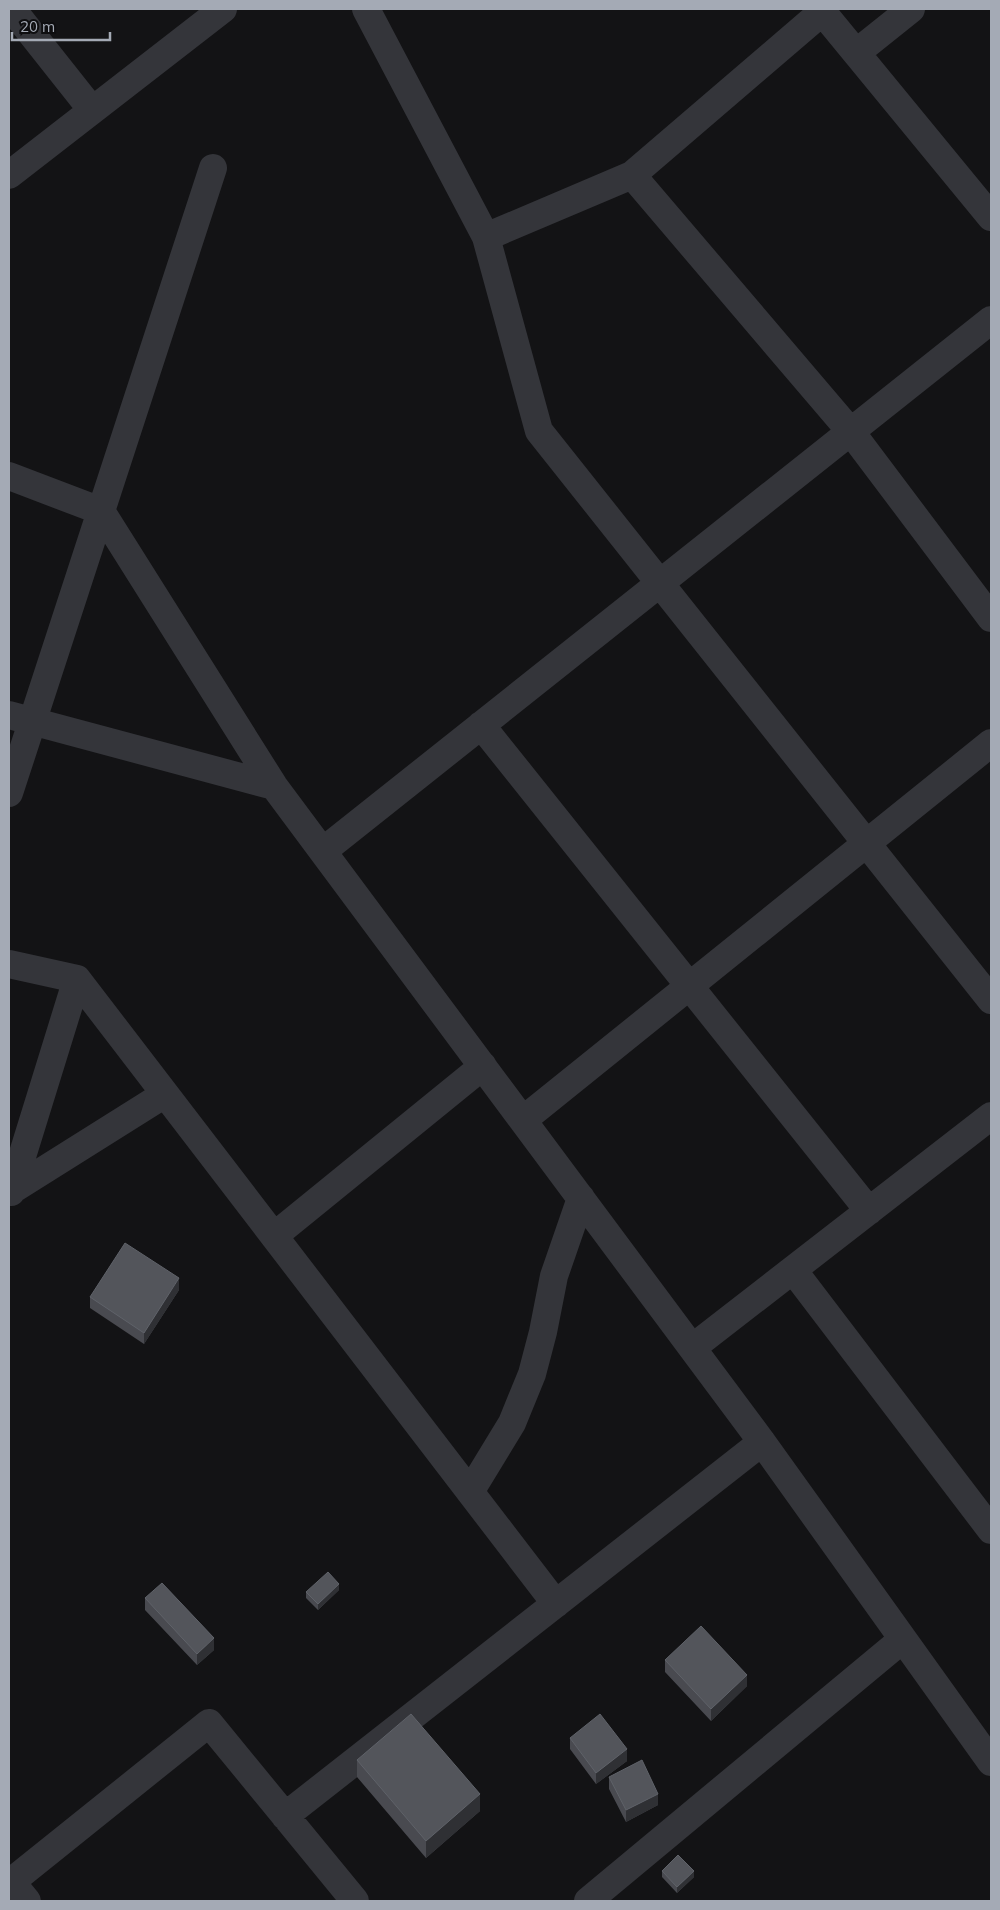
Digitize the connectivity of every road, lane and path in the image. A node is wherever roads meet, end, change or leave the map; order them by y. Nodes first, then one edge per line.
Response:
1 (12, 9) edge
2 (223, 9) edge
3 (366, 9) edge
4 (911, 9) edge
5 (821, 10) edge
6 (856, 53) junction
7 (92, 110) junction
8 (213, 168) dead end
9 (9, 175) edge
10 (632, 175) junction
11 (991, 217) edge
12 (486, 237) junction
13 (991, 320) edge
14 (851, 432) junction
15 (9, 476) edge
16 (100, 511) junction
17 (660, 583) junction
18 (991, 618) edge
19 (20, 718) edge
20 (481, 725) junction
21 (991, 743) edge
22 (274, 786) junction
23 (9, 793) edge
24 (866, 844) junction
25 (323, 851) junction
26 (9, 964) edge
27 (77, 979) junction
28 (690, 986) junction
29 (991, 1000) edge
30 (483, 1066) junction
31 (165, 1094) junction
32 (991, 1116) edge
33 (523, 1120) junction
34 (10, 1192) edge
35 (581, 1198) junction
36 (869, 1210) junction
37 (274, 1236) junction
38 (793, 1270) junction
39 (692, 1348) junction
40 (762, 1442) junction
41 (470, 1492) junction
42 (991, 1530) edge
43 (556, 1604) junction
44 (903, 1639) junction
45 (991, 1762) edge
46 (285, 1816) junction
47 (15, 1887) edge
48 (355, 1901) edge
49 (588, 1901) edge

1 - 7 street
2 - 7 street
3 - 12 street
4 - 6 street
5 - 6 street
5 - 10 street
6 - 11 street
7 - 9 street
8 - 16 street
10 - 12 street
10 - 14 street
12 - 17 street
13 - 14 street
14 - 17 street
14 - 18 street
15 - 16 street
16 - 19 street
16 - 22 street
17 - 20 street
17 - 24 street
19 - 22 street
19 - 23 street
20 - 25 street
20 - 28 street
21 - 24 street
22 - 25 street
24 - 28 street
24 - 29 street
25 - 30 street
26 - 27 street
27 - 31 street
27 - 34 street
28 - 33 street
28 - 36 street
30 - 33 street
30 - 37 street
31 - 34 street
31 - 37 street
32 - 36 street
33 - 35 street
35 - 39 street
35 - 41 street
36 - 38 street
37 - 41 street
38 - 39 street
38 - 42 street
39 - 40 street
40 - 43 street
40 - 44 street
41 - 43 street
43 - 46 street
44 - 45 street
44 - 49 street
46 - 47 street
46 - 48 street

